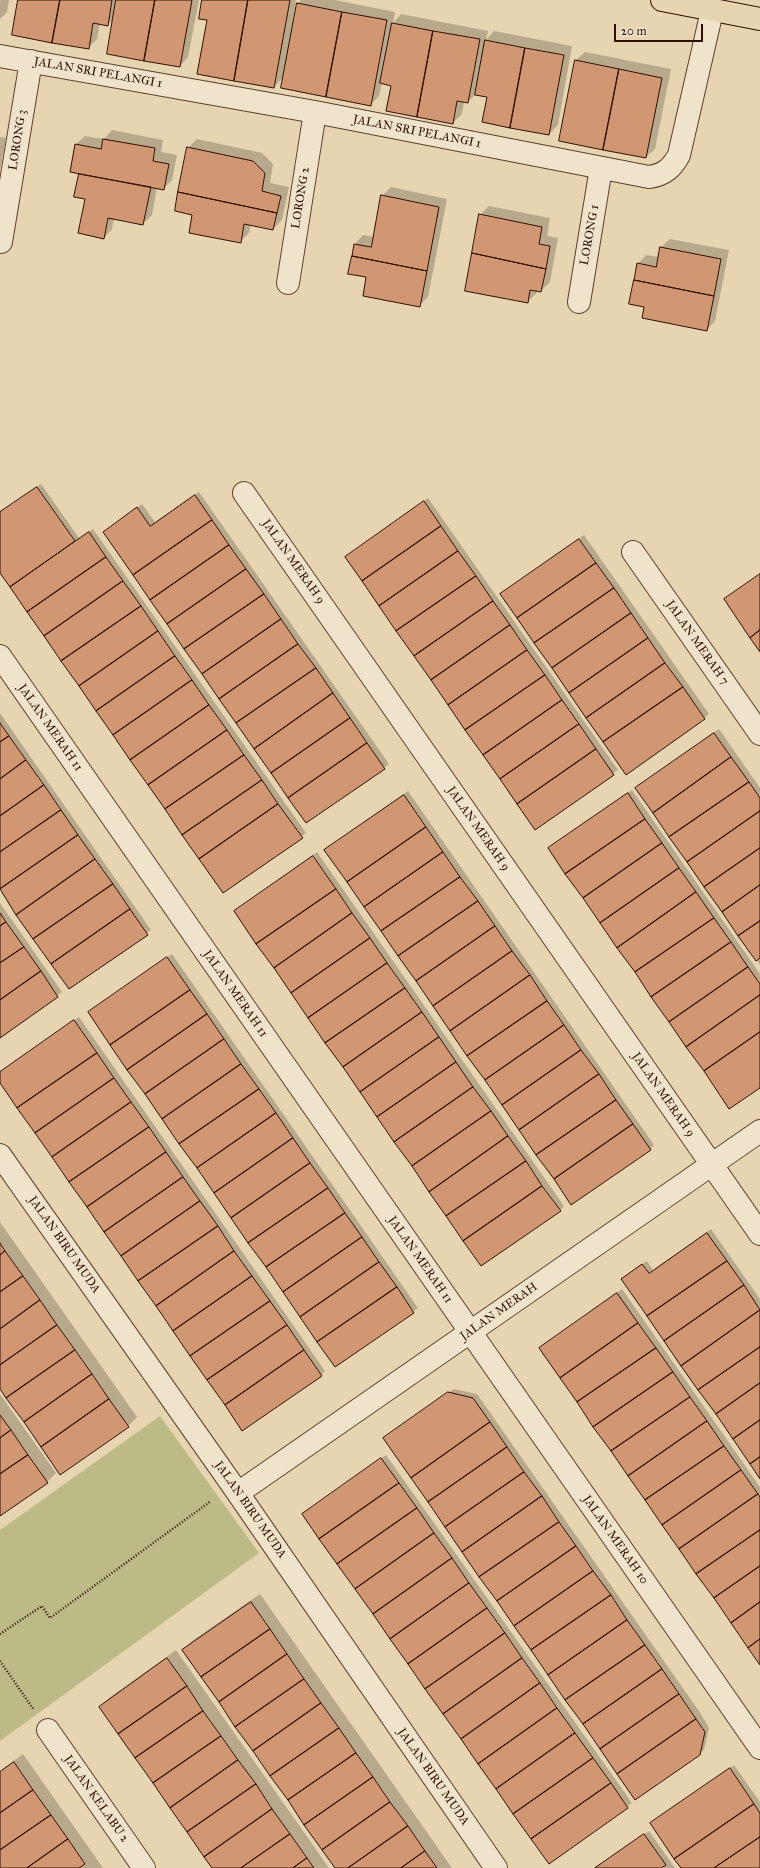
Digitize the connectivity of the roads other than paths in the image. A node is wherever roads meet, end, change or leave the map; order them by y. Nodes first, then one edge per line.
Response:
1 (662, 0) edge
2 (712, 11) junction
3 (760, 20) edge
4 (0, 56) edge
5 (31, 61) junction
6 (315, 112) junction
7 (601, 168) junction
8 (1, 242) dead end
9 (288, 284) dead end
10 (579, 302) dead end
11 (244, 492) dead end
12 (634, 552) dead end
13 (0, 656) edge
14 (760, 734) edge
15 (760, 1131) edge
16 (0, 1155) edge
17 (712, 1164) junction
18 (760, 1234) edge
19 (470, 1332) junction
20 (235, 1489) junction
21 (48, 1730) road end
22 (760, 1748) edge
23 (144, 1868) edge
24 (496, 1868) edge

1 - 2 main road
2 - 3 main road
2 - 7 street, JALAN SRI PELANGI 1
4 - 5 street, JALAN SRI PELANGI 1
5 - 6 street, JALAN SRI PELANGI 1
5 - 8 street, LORONG 3
6 - 7 street, JALAN SRI PELANGI 1
6 - 9 street, LORONG 2
7 - 10 street, LORONG 1
11 - 17 street, JALAN MERAH 9
12 - 14 street, JALAN MERAH 7
13 - 19 street, JALAN MERAH 11
15 - 17 street, JALAN MERAH
16 - 20 street, JALAN BIRU MUDA
17 - 18 street, JALAN MERAH 9
17 - 19 street, JALAN MERAH
19 - 20 street, JALAN MERAH
19 - 22 street, JALAN MERAH 10
20 - 24 street, JALAN BIRU MUDA
21 - 23 street, JALAN KELABU 2

